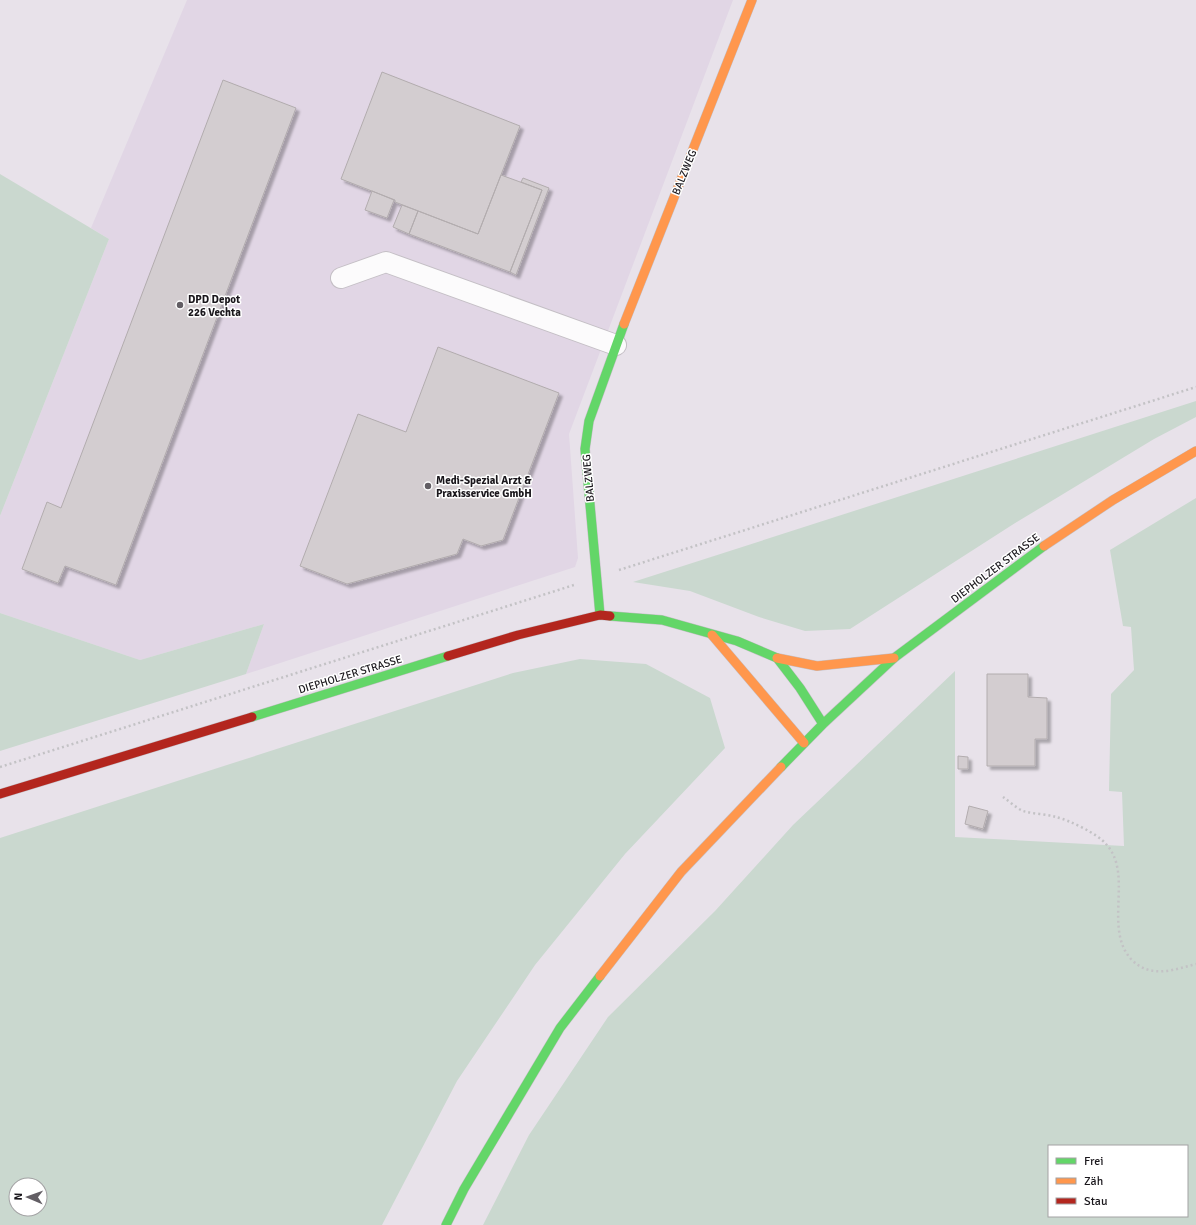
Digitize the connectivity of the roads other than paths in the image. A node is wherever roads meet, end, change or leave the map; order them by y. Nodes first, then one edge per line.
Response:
1 (752, 0) edge
2 (341, 278) dead end
3 (616, 345) junction
4 (1196, 452) edge
5 (600, 615) junction
6 (712, 635) junction
7 (777, 658) junction
8 (894, 658) junction
9 (823, 724) junction
10 (804, 743) junction
11 (0, 794) edge
12 (446, 1225) edge

1 - 3 main road, BALZWEG
2 - 3 street
3 - 5 main road, BALZWEG
4 - 8 main road, DIEPHOLZER STRASSE
5 - 6 main road, DIEPHOLZER STRASSE
5 - 11 main road, DIEPHOLZER STRASSE
6 - 7 main road, DIEPHOLZER STRASSE
6 - 10 main road
7 - 8 main road
7 - 9 main road, DIEPHOLZER STRASSE
8 - 9 main road, DIEPHOLZER STRASSE
9 - 10 main road, DIEPHOLZER STRASSE
10 - 12 main road, DIEPHOLZER STRASSE

